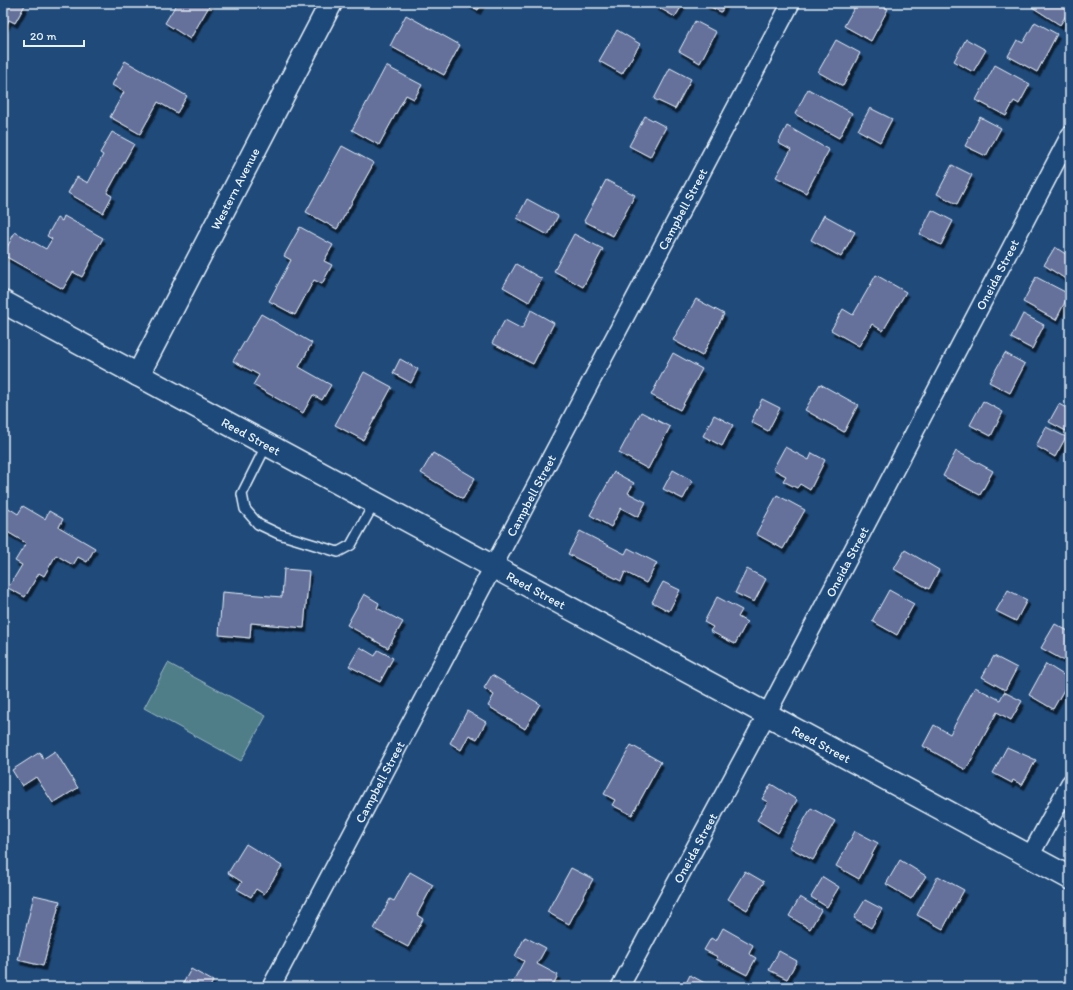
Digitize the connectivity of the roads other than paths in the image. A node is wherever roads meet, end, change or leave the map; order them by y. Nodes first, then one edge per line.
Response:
1 (331, 3) edge
2 (791, 3) edge
3 (1070, 135) edge
4 (3, 302) edge
5 (138, 374) junction
6 (267, 444) junction
7 (375, 502) junction
8 (493, 566) junction
9 (767, 714) junction
10 (1070, 783) edge
11 (1030, 856) junction
12 (1070, 878) edge
13 (270, 987) edge
14 (620, 987) edge

1 - 5 street, Western Avenue
2 - 8 street, Campbell Street
3 - 9 street, Oneida Street
4 - 5 street, Reed Street
5 - 6 street, Reed Street
6 - 7 street, Reed Street
6 - 7 lane
7 - 8 street, Reed Street
8 - 9 street, Reed Street
8 - 13 street, Campbell Street
9 - 11 street, Reed Street
9 - 14 street, Oneida Street
10 - 11 street
11 - 12 street, Reed Street

